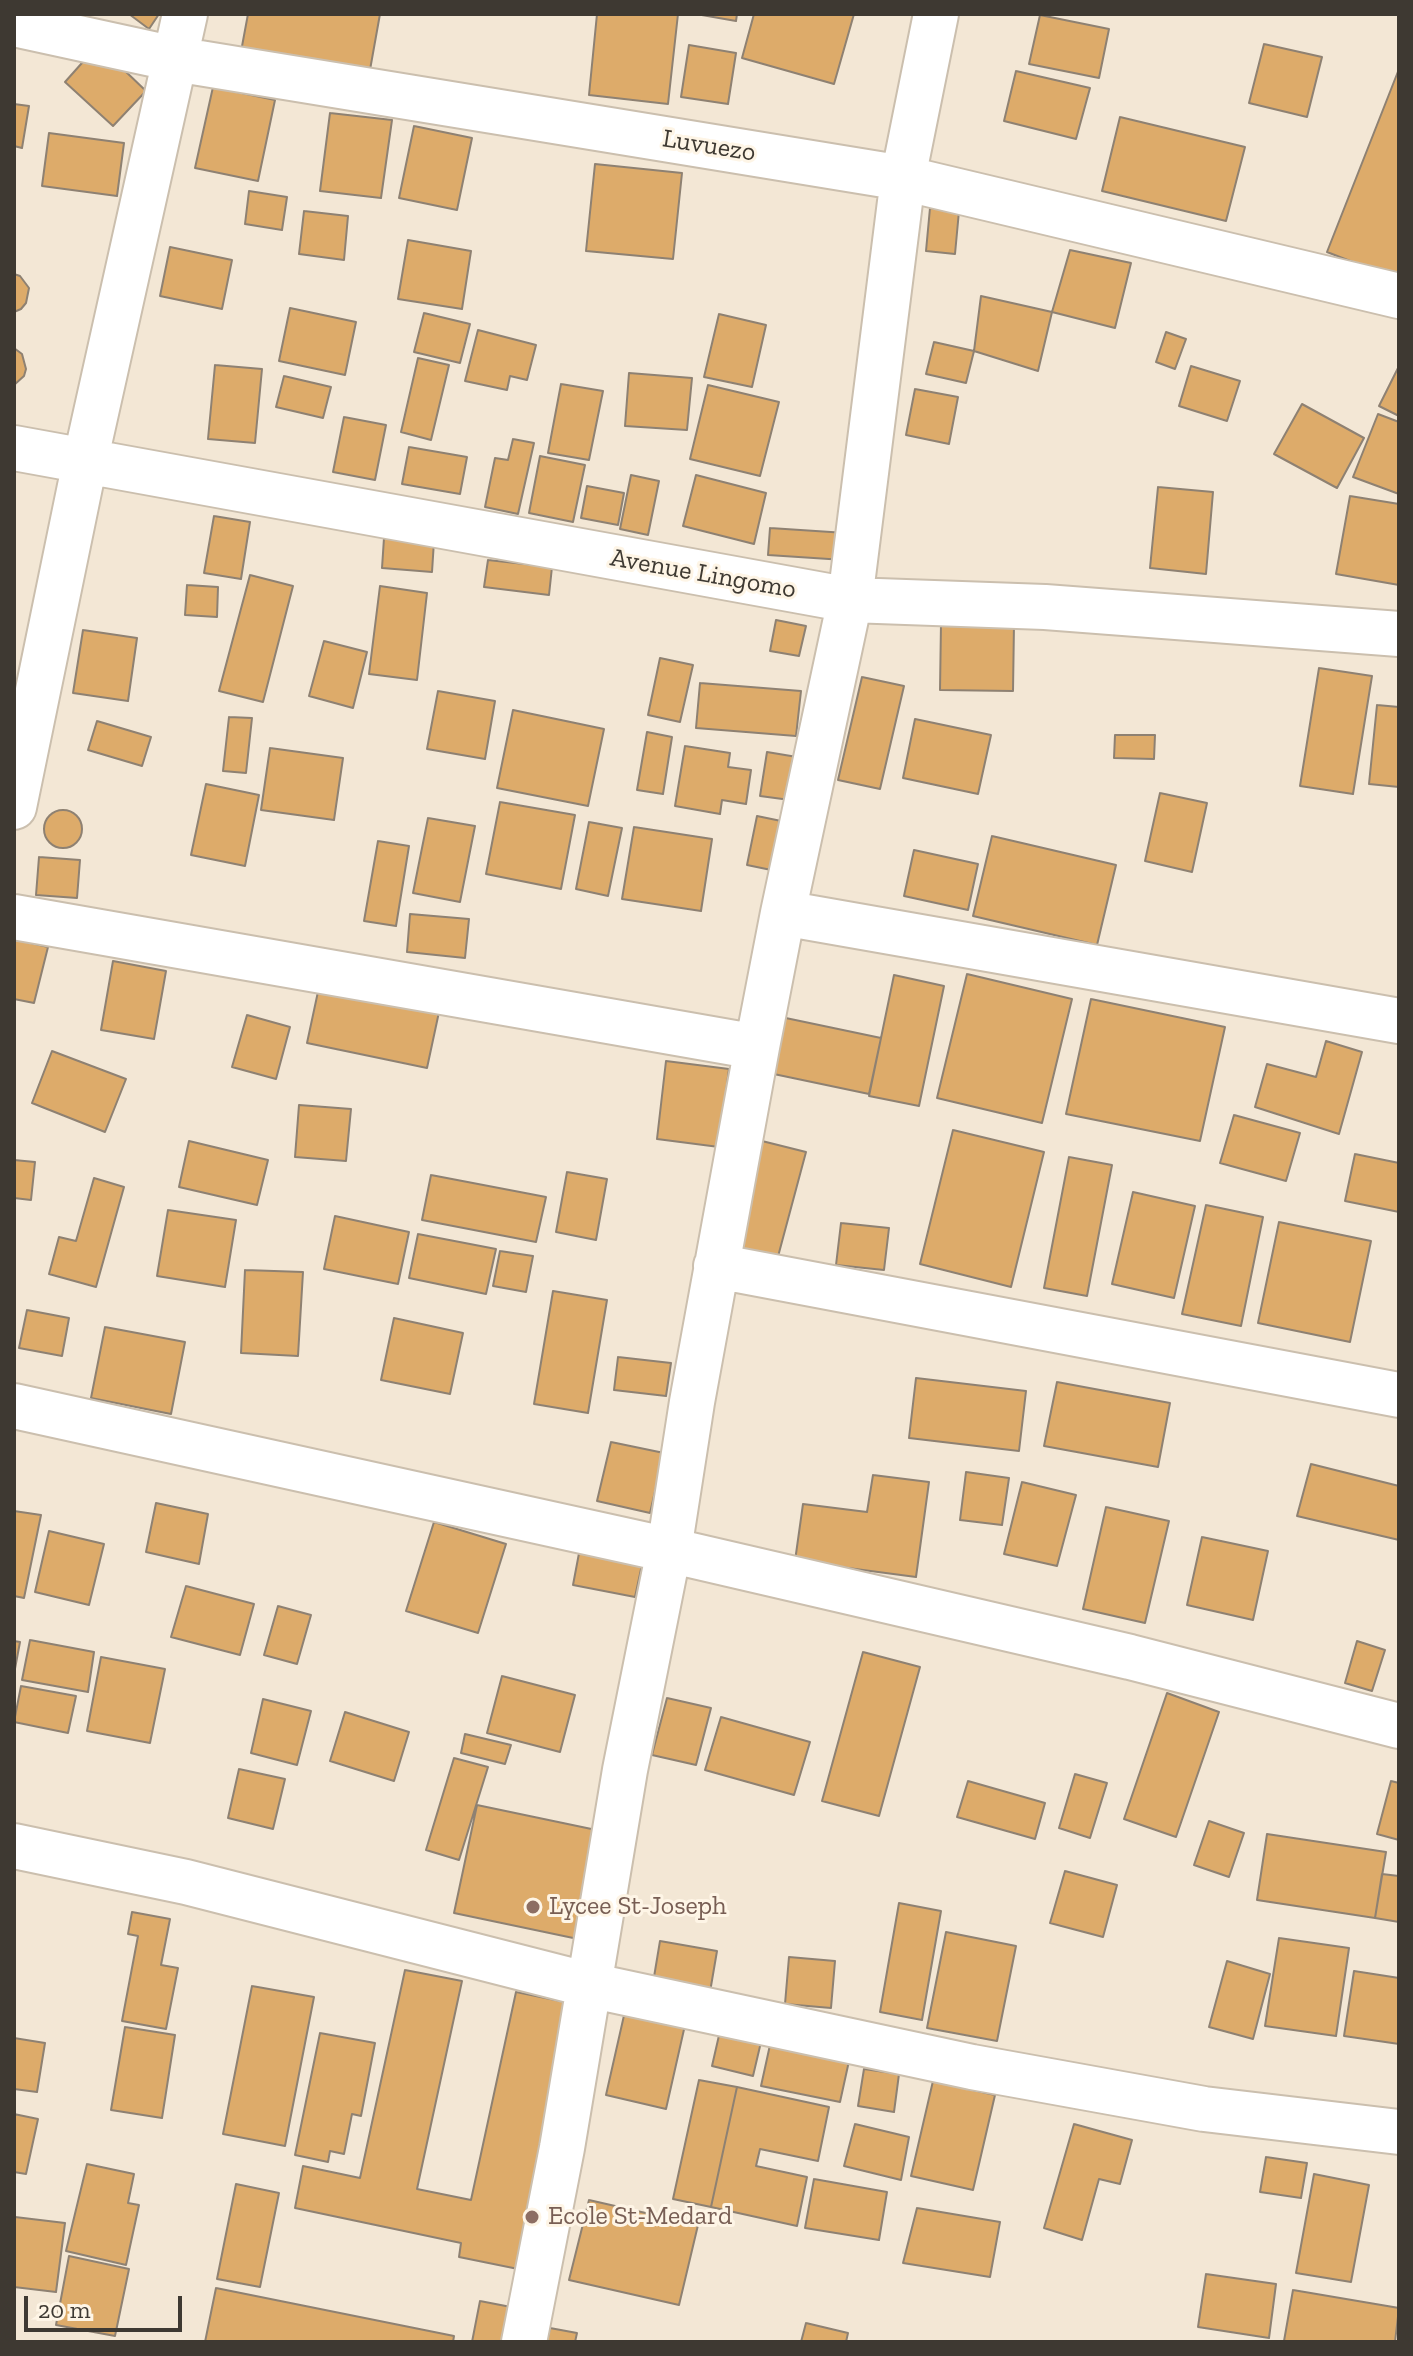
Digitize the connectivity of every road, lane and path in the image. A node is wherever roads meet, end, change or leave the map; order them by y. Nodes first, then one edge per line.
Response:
1 (185, 14) edge
2 (936, 14) edge
3 (14, 24) edge
4 (175, 59) junction
5 (903, 178) junction
6 (1399, 296) edge
7 (14, 448) edge
8 (85, 462) junction
9 (850, 600) junction
10 (1399, 634) edge
11 (14, 807) edge
12 (783, 913) junction
13 (14, 917) edge
14 (1399, 1021) edge
15 (757, 1047) junction
16 (716, 1266) junction
17 (1399, 1395) edge
18 (14, 1406) edge
19 (669, 1550) junction
20 (1399, 1726) edge
21 (14, 1846) edge
22 (589, 1985) junction
23 (1399, 2132) edge
24 (524, 2342) edge

1 - 4 street
2 - 5 street
3 - 4 street, Luvuezo
4 - 5 street, Luvuezo
4 - 8 street
5 - 6 street, Luvuezo
5 - 9 street
7 - 8 street, Avenue Lingomo
8 - 9 street, Avenue Lingomo
8 - 11 street
9 - 10 street, Avenue Lingomo
9 - 12 street
12 - 14 street
12 - 15 street
13 - 15 street
15 - 16 street
16 - 17 street
16 - 19 street
18 - 19 street
19 - 20 street
19 - 22 street
21 - 22 street
22 - 23 street
22 - 24 street

